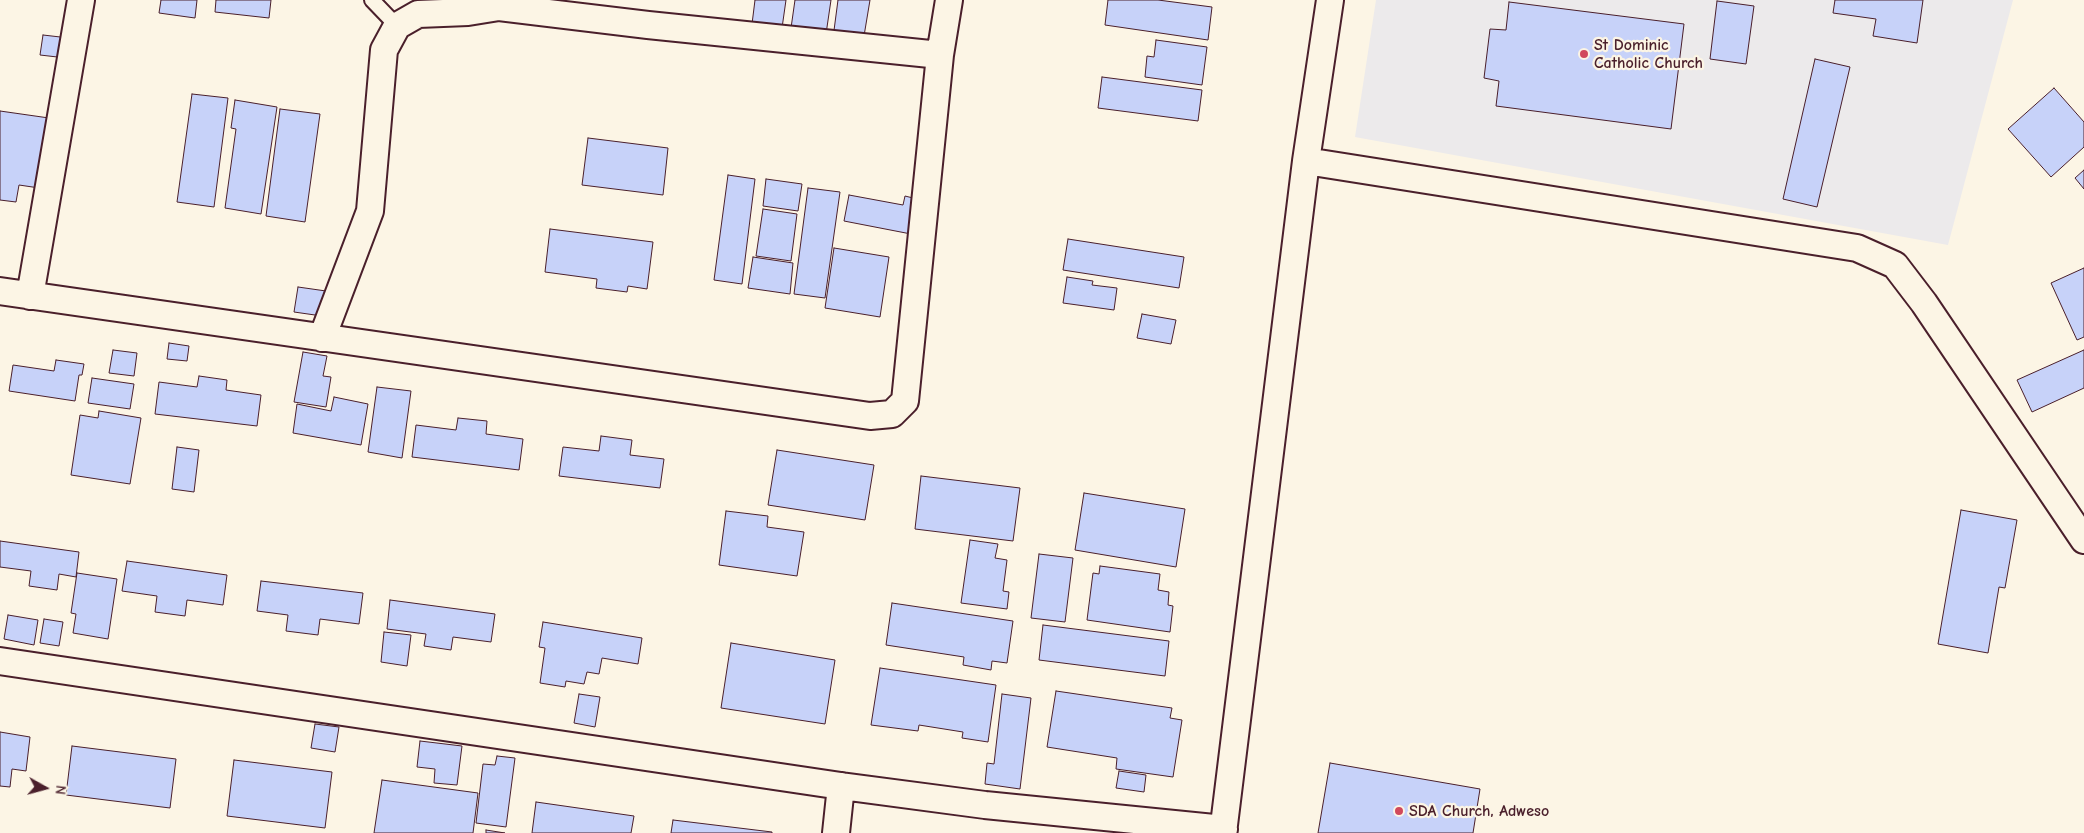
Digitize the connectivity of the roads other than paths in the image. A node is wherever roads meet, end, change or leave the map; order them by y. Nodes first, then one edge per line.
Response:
1 (81, 0) edge
2 (372, 0) edge
3 (949, 0) edge
4 (1330, 0) edge
5 (397, 26) junction
6 (940, 55) junction
7 (1306, 161) junction
8 (0, 292) edge
9 (30, 296) junction
10 (322, 338) junction
11 (2084, 540) edge
12 (0, 661) edge
13 (841, 786) junction
14 (1224, 831) edge
15 (836, 833) edge

1 - 9 street
2 - 5 lane
3 - 6 street
4 - 7 street
5 - 6 street
5 - 10 street
6 - 10 street
7 - 11 street
7 - 14 street
8 - 9 street
9 - 10 street
12 - 13 street
13 - 14 street
13 - 15 street

